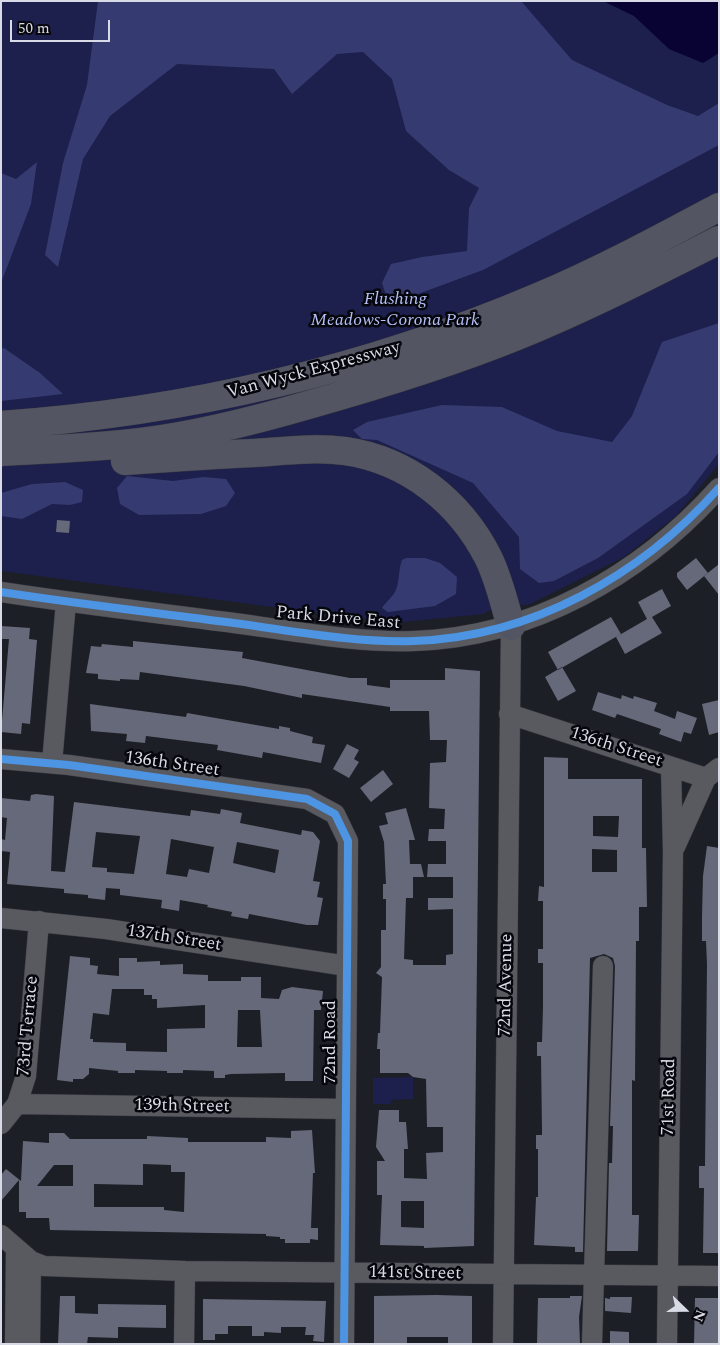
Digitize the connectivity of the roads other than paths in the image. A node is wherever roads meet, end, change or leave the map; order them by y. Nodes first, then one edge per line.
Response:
1 (719, 208) edge
2 (719, 240) edge
3 (1, 425) edge
4 (1, 452) edge
5 (1, 468) edge
6 (719, 488) edge
7 (1, 592) edge
8 (66, 602) junction
9 (510, 626) junction
10 (510, 714) junction
11 (1, 759) edge
12 (52, 763) junction
13 (671, 767) junction
14 (712, 773) edge
15 (335, 814) joint
16 (673, 850) junction
17 (1, 918) edge
18 (39, 921) junction
19 (347, 966) junction
20 (603, 966) dead end
21 (17, 1104) junction
22 (346, 1109) junction
23 (1, 1124) edge
24 (16, 1248) edge
25 (185, 1271) junction
26 (344, 1273) junction
27 (504, 1275) junction
28 (594, 1276) junction
29 (719, 1276) edge
30 (668, 1277) junction
31 (15, 1344) edge
32 (30, 1344) edge
33 (184, 1344) edge
34 (344, 1344) edge
35 (503, 1344) edge
36 (592, 1344) edge
37 (667, 1344) edge

1 - 3 highway, Van Wyck Expressway
2 - 4 highway, Van Wyck Expressway
5 - 9 highway
6 - 9 street, Park Drive East
7 - 8 street, Park Drive East
8 - 9 street, Park Drive East
8 - 12 street
9 - 10 street, 72nd Avenue
10 - 13 street, 136th Street
10 - 27 street, 72nd Avenue
11 - 12 street, 136th Street
12 - 15 street, 136th Street
13 - 14 street, 136th Street
13 - 16 street, 71st Road
14 - 16 street, 71st Road
15 - 19 street, 72nd Road
16 - 30 street, 71st Road
17 - 18 street, 137th Street
18 - 19 street, 137th Street
18 - 21 street, 73rd Terrace
19 - 22 street, 72nd Road
20 - 28 street
21 - 22 street, 139th Street
21 - 23 street, 73rd Terrace
22 - 26 street, 72nd Road
24 - 25 street, 141st Street
24 - 31 street
24 - 32 street
25 - 26 street, 141st Street
25 - 33 street
26 - 27 street, 141st Street
26 - 34 street, 72nd Road
27 - 28 street, 141st Street
27 - 35 street, 72nd Avenue
28 - 30 street, 141st Street
28 - 36 street
29 - 30 street, 141st Street
30 - 37 street, 71st Road

